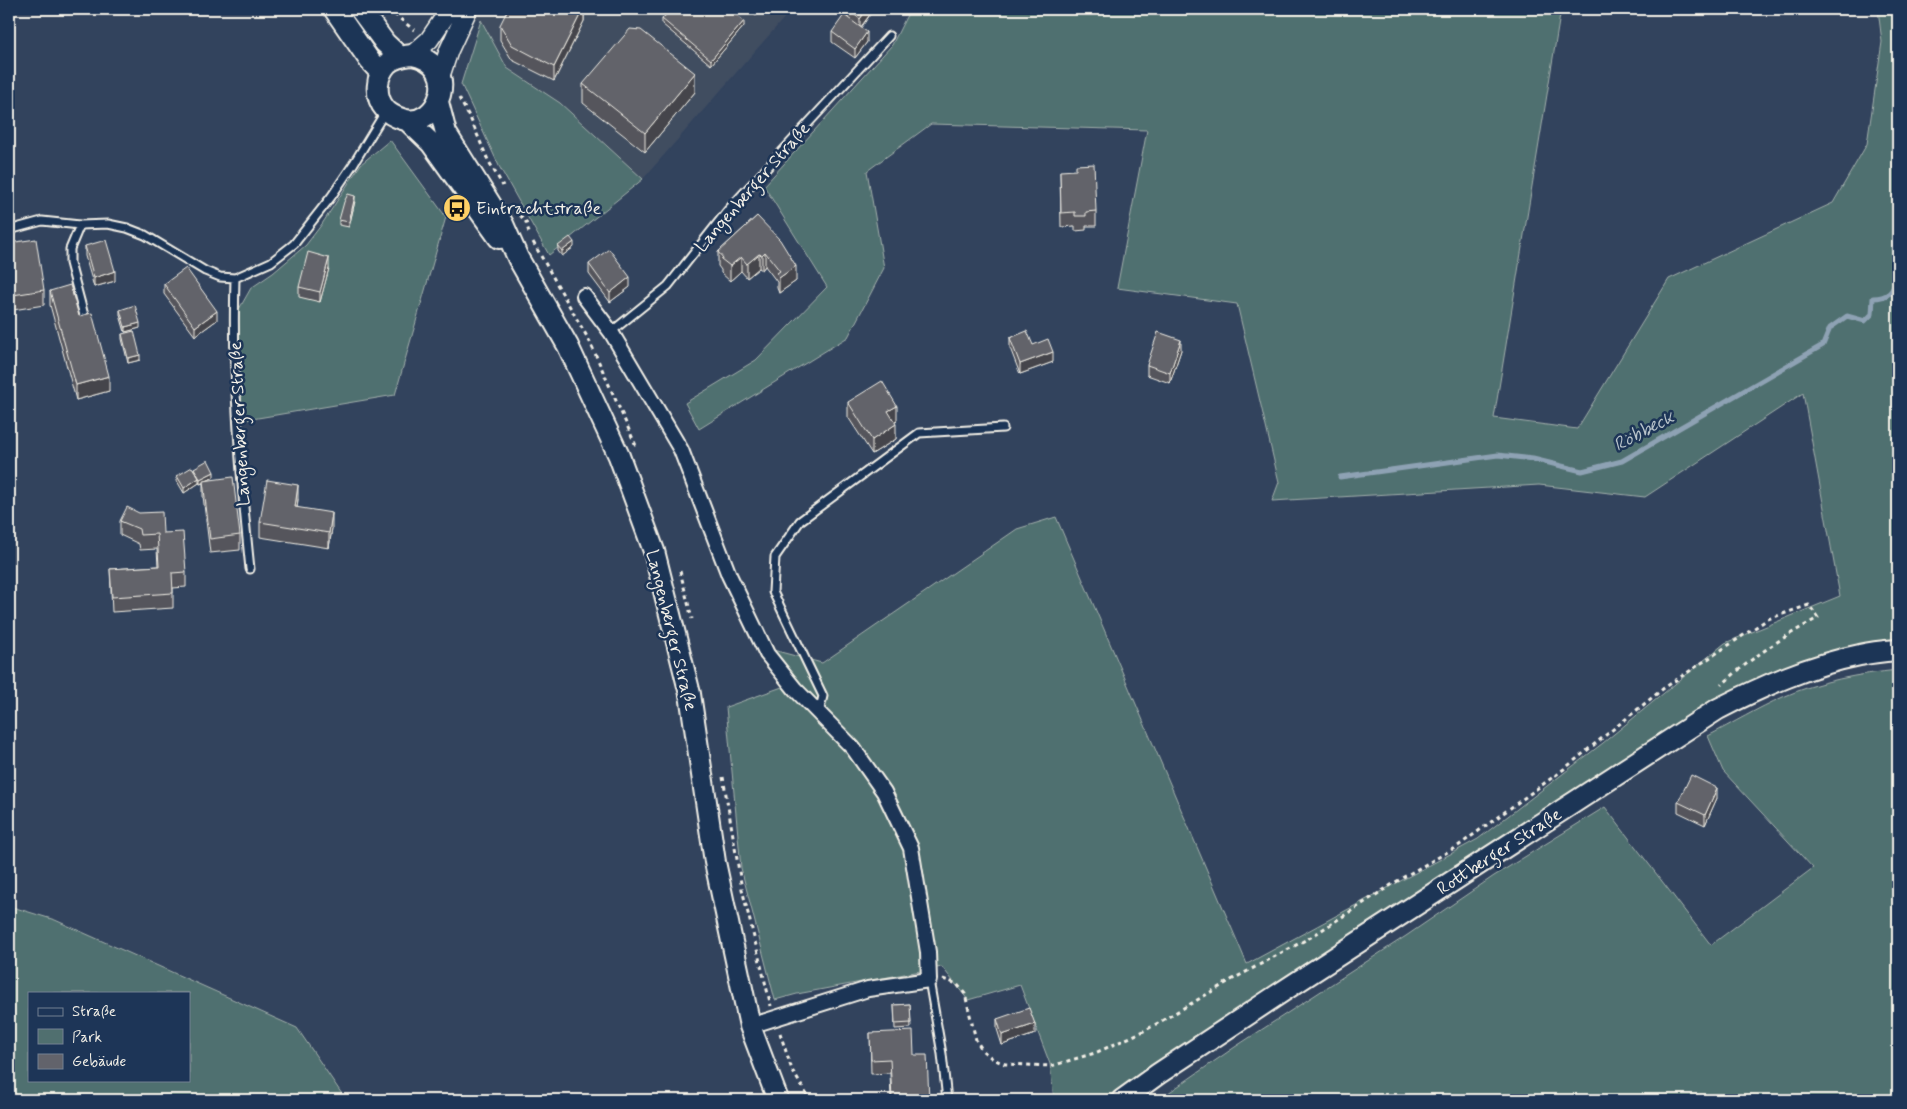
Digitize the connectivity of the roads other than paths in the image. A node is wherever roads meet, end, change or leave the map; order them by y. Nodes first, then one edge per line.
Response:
1 (334, 9) edge
2 (360, 9) edge
3 (450, 9) edge
4 (468, 9) edge
5 (889, 36) dead end
6 (406, 56) junction
7 (381, 73) junction
8 (440, 77) junction
9 (438, 102) junction
10 (386, 110) junction
11 (407, 120) junction
12 (80, 225) junction
13 (9, 230) edge
14 (518, 258) junction
15 (234, 278) junction
16 (584, 296) dead end
17 (86, 323) edge
18 (611, 332) junction
19 (1003, 428) dead end
20 (250, 569) dead end
21 (1898, 650) edge
22 (819, 713) junction
23 (929, 980) junction
24 (750, 1026) junction
25 (778, 1100) edge
26 (947, 1100) edge
27 (1122, 1100) edge

1 - 7 main road
2 - 6 main road
3 - 6 street
4 - 8 street
5 - 18 lane, Langenberger Straße
6 - 7 main road
6 - 8 main road
7 - 10 main road
8 - 9 main road
9 - 11 main road
9 - 14 main road, Langenberger Straße
10 - 11 main road
10 - 15 lane
11 - 14 main road, Langenberger Straße
12 - 13 lane
12 - 15 lane
12 - 17 lane
14 - 24 main road, Langenberger Straße
15 - 20 lane, Langenberger Straße
16 - 18 street
18 - 22 street
19 - 22 lane
21 - 27 main road, Rottberger Straße
22 - 23 street
23 - 24 street
23 - 26 lane
24 - 25 main road, Langenberger Straße

